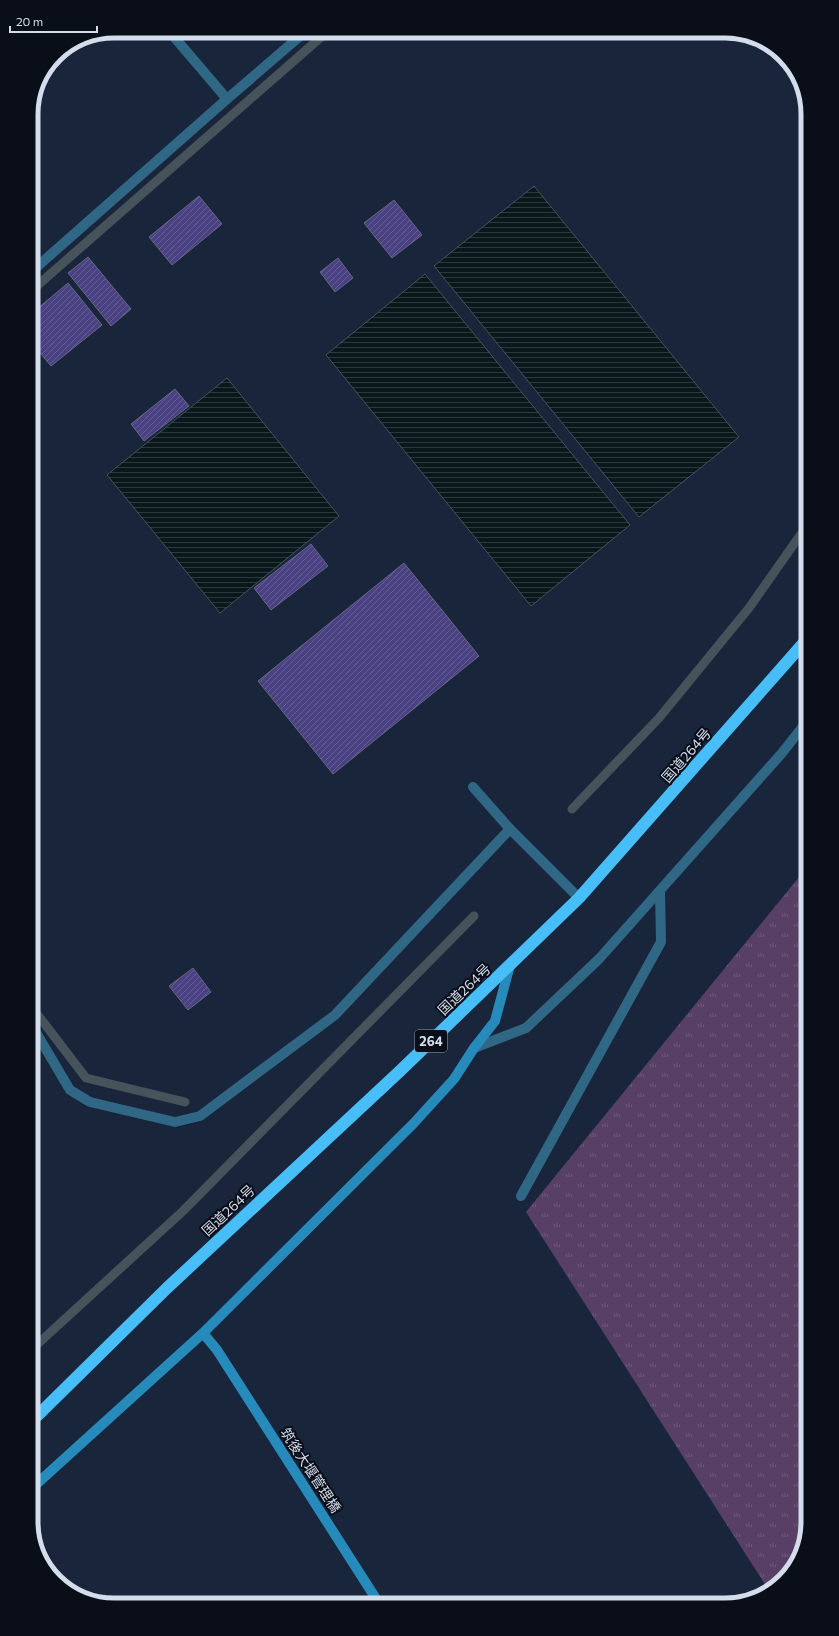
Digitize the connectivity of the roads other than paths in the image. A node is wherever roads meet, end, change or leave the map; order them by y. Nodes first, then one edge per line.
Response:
1 (175, 38) edge
2 (298, 38) edge
3 (227, 99) junction
4 (38, 266) edge
5 (801, 646) edge
6 (801, 729) edge
7 (473, 787) dead end
8 (510, 829) junction
9 (660, 892) junction
10 (579, 898) junction
11 (510, 965) junction
12 (38, 1036) edge
13 (474, 1048) junction
14 (521, 1196) dead end
15 (203, 1333) junction
16 (38, 1415) edge
17 (38, 1483) edge
18 (376, 1598) edge

1 - 3 street
2 - 3 street
3 - 4 street
5 - 10 highway, 国道264号 / 264
6 - 9 street
7 - 8 street
8 - 10 street
8 - 12 street
9 - 13 street
9 - 14 street
10 - 11 highway, 国道264号 / 264
11 - 13 street
11 - 16 highway, 国道264号 / 264
13 - 15 street
15 - 17 street
15 - 18 street, 筑後大堰管理橋

